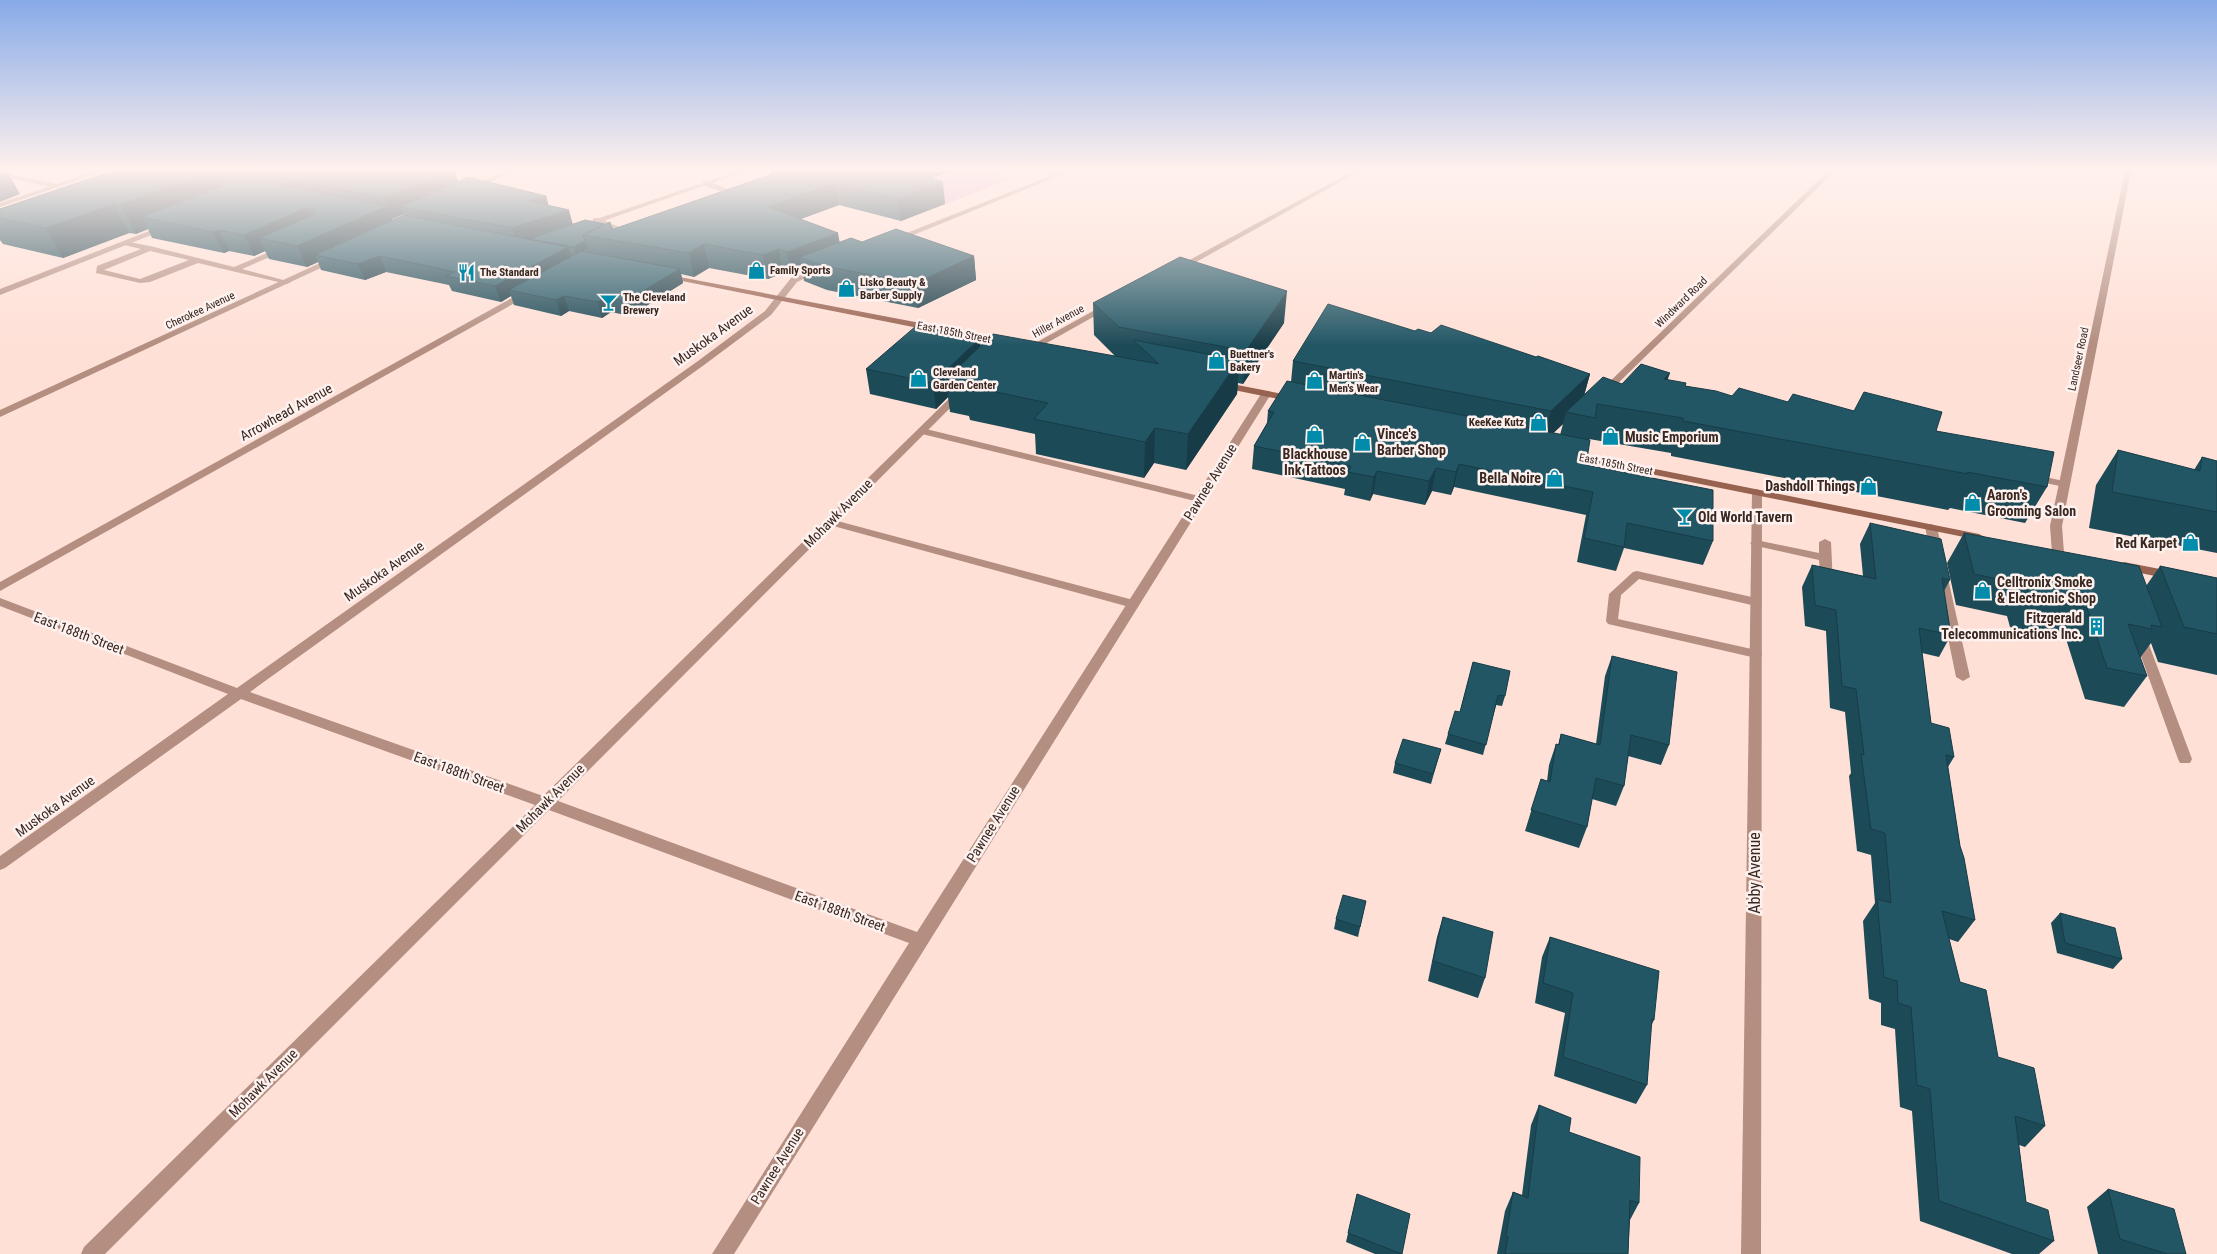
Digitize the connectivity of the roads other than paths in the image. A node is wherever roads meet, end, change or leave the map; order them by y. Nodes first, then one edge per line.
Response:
1 (161, 230) edge
2 (614, 230) edge
3 (635, 230) edge
4 (920, 230) edge
5 (1248, 230) edge
6 (1773, 230) edge
7 (2116, 230) edge
8 (127, 243) junction
9 (882, 245) edge
10 (286, 247) edge
11 (150, 248) junction
12 (341, 257) edge
13 (197, 260) junction
14 (829, 266) edge
15 (235, 269) junction
16 (1171, 272) edge
17 (660, 275) edge
18 (287, 282) junction
19 (541, 285) edge
20 (0, 292) edge
21 (781, 297) junction
22 (1113, 304) edge
23 (1022, 345) junction
24 (1052, 351) edge
25 (999, 354) edge
26 (974, 379) edge
27 (1208, 382) edge
28 (1266, 394) junction
29 (1304, 402) edge
30 (1595, 402) edge
31 (0, 414) edge
32 (922, 430) junction
33 (1555, 452) edge
34 (2019, 474) edge
35 (2064, 484) junction
36 (1757, 492) junction
37 (1199, 499) junction
38 (830, 522) junction
39 (1931, 527) junction
40 (1989, 539) edge
41 (1824, 542) dead end
42 (1756, 543) junction
43 (2058, 553) edge
44 (1825, 558) junction
45 (2179, 577) edge
46 (2120, 582) edge
47 (0, 587) edge
48 (1828, 587) edge
49 (0, 602) edge
50 (1756, 602) junction
51 (1133, 604) junction
52 (2134, 619) edge
53 (1756, 654) junction
54 (1963, 677) dead end
55 (238, 693) junction
56 (2185, 759) dead end
57 (546, 803) junction
58 (0, 864) edge
59 (920, 940) junction
60 (91, 1254) edge
61 (722, 1254) edge
62 (1751, 1254) edge

1 - 8 street
2 - 3 street
4 - 9 street
5 - 16 street
6 - 30 street, Windward Road
7 - 35 street, Landseer Road
8 - 11 street
8 - 20 street
10 - 15 street
11 - 13 street
11 - 13 street
12 - 18 street, Cherokee Avenue
13 - 15 street
14 - 21 street, Muskoka Avenue
15 - 18 street
17 - 21 street, East 185th Street
18 - 31 street, Cherokee Avenue
19 - 47 street, Arrowhead Avenue
21 - 23 street, East 185th Street
21 - 55 street, Muskoka Avenue
22 - 23 street, Hiller Avenue
23 - 24 street, East 185th Street
23 - 25 street
26 - 32 street, Mohawk Avenue
27 - 28 street
28 - 29 street
28 - 37 street, Pawnee Avenue
32 - 37 street
32 - 38 street, Mohawk Avenue
33 - 36 street, East 185th Street
34 - 35 street
35 - 43 street, Landseer Road
36 - 39 street, East 185th Street
36 - 42 street, Abby Avenue
37 - 51 street, Pawnee Avenue
38 - 51 street
38 - 57 street, Mohawk Avenue
39 - 40 street, East 185th Street
39 - 54 street
41 - 44 street
42 - 44 street
42 - 50 street, Abby Avenue
44 - 48 street
45 - 46 street
49 - 55 street, East 188th Street
50 - 53 street, Abby Avenue
50 - 53 street
51 - 59 street, Pawnee Avenue
52 - 56 street
53 - 62 street, Abby Avenue
55 - 57 street, East 188th Street
55 - 58 street, Muskoka Avenue
57 - 59 street, East 188th Street
57 - 60 street, Mohawk Avenue
59 - 61 street, Pawnee Avenue

